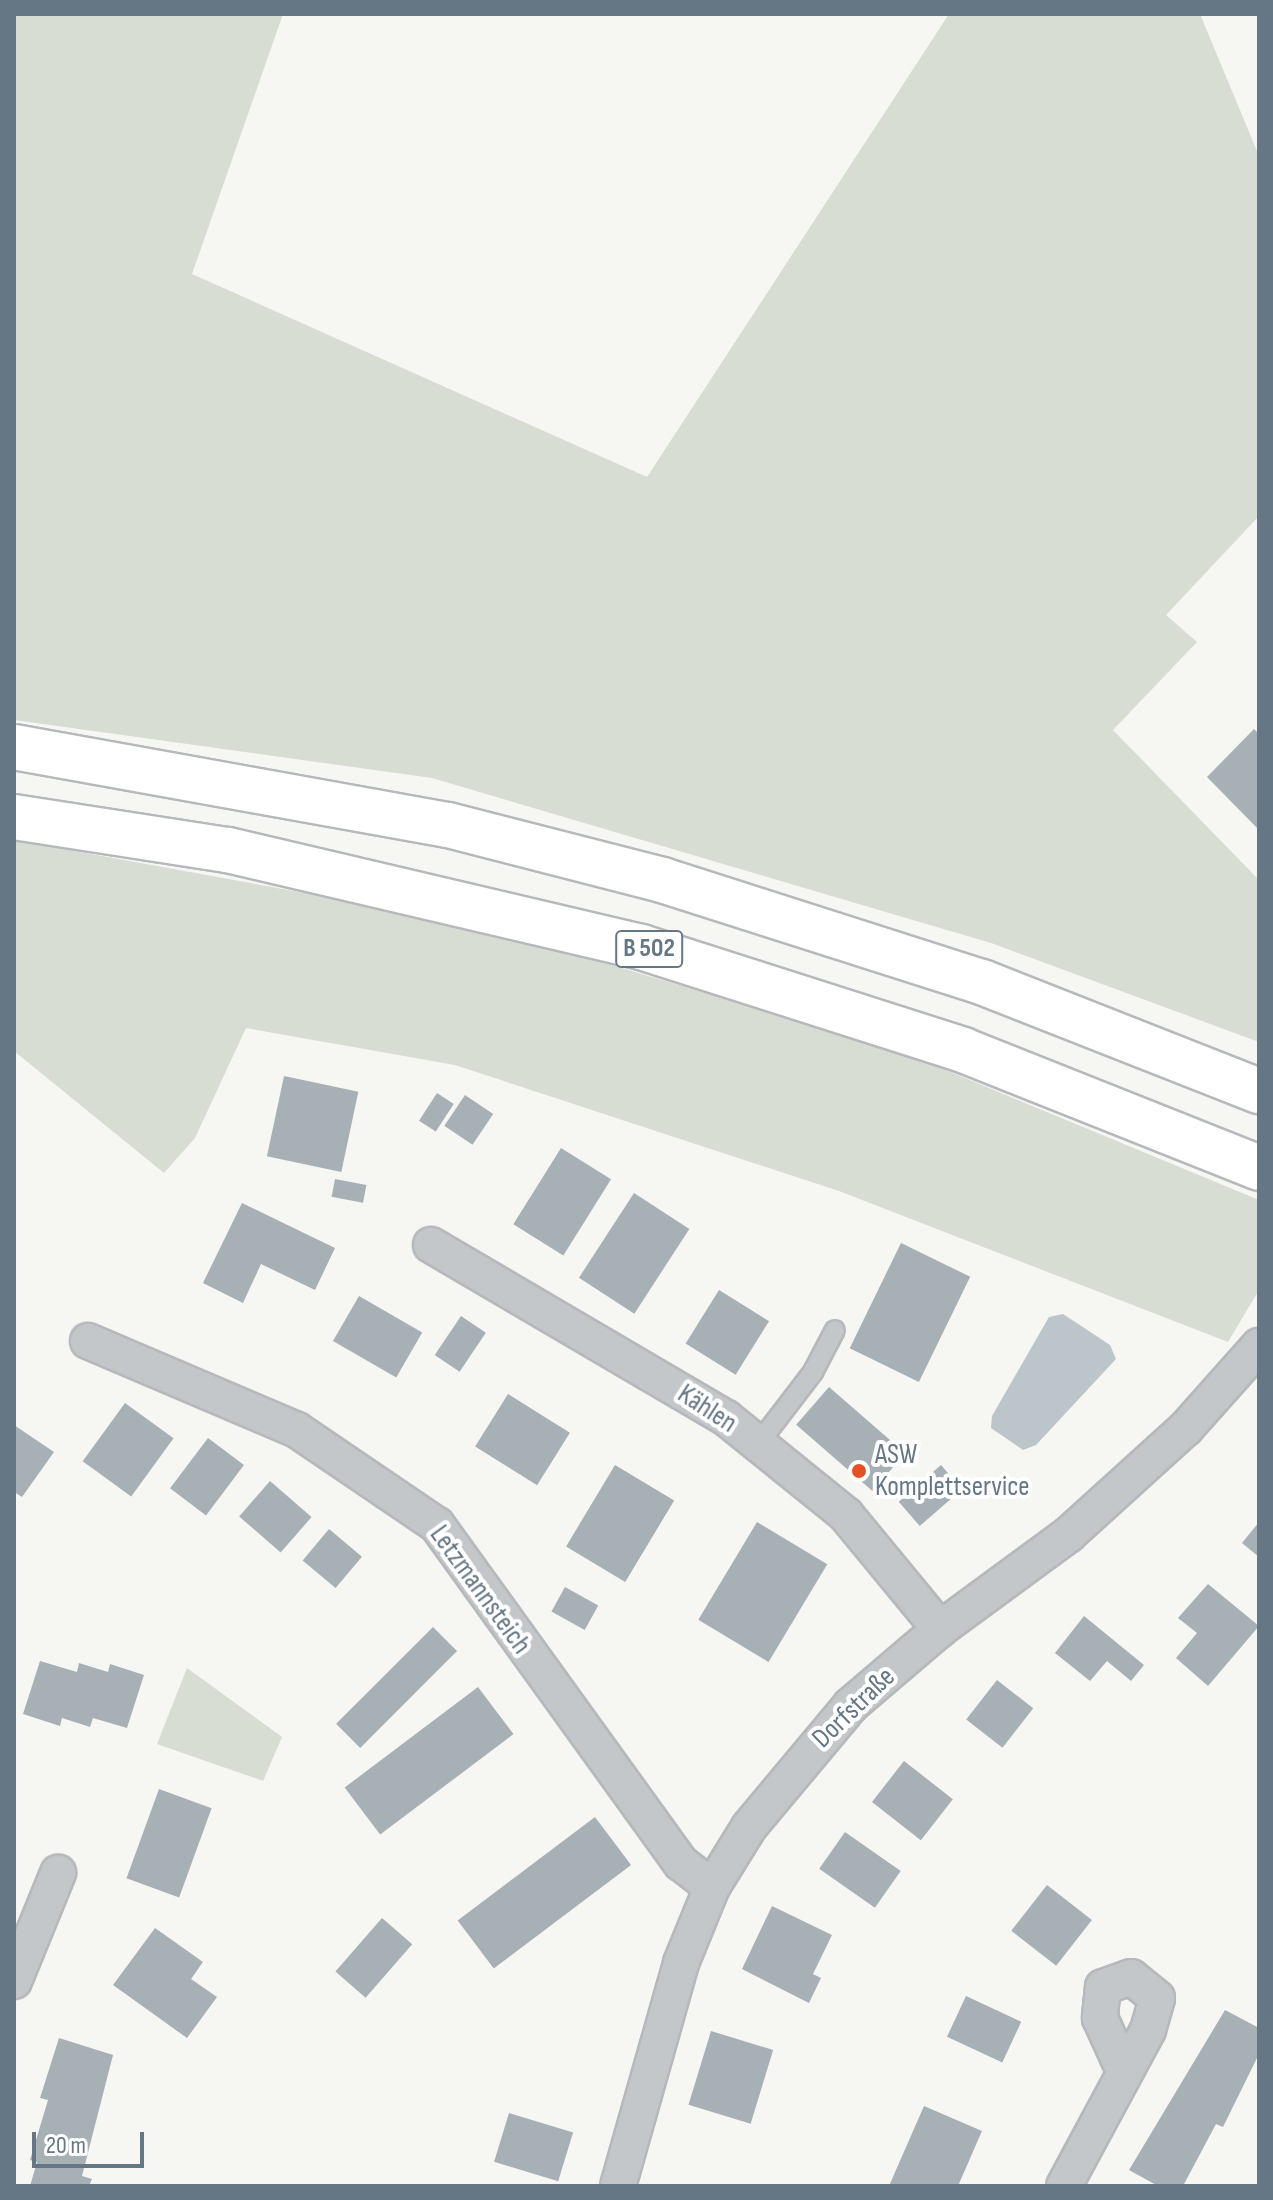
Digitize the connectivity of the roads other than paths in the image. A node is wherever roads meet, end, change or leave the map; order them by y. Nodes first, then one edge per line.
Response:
1 (14, 747) edge
2 (14, 817) edge
3 (1259, 1091) edge
4 (1259, 1168) edge
5 (431, 1245) dead end
6 (835, 1330) dead end
7 (88, 1341) dead end
8 (1259, 1346) edge
9 (758, 1444) junction
10 (940, 1629) junction
11 (58, 1873) dead end
12 (712, 1887) junction
13 (14, 1981) edge
14 (1124, 2071) dead end
15 (1069, 2184) edge
16 (618, 2186) edge

1 - 3 highway, B 502
2 - 4 highway, B 502
5 - 9 street, Kählen
6 - 9 lane
7 - 12 street, Letzmannsteich
8 - 10 street, Dorfstraße
9 - 10 street, Kählen
10 - 12 street, Dorfstraße
11 - 13 street
12 - 16 street, Dorfstraße
14 - 15 street

